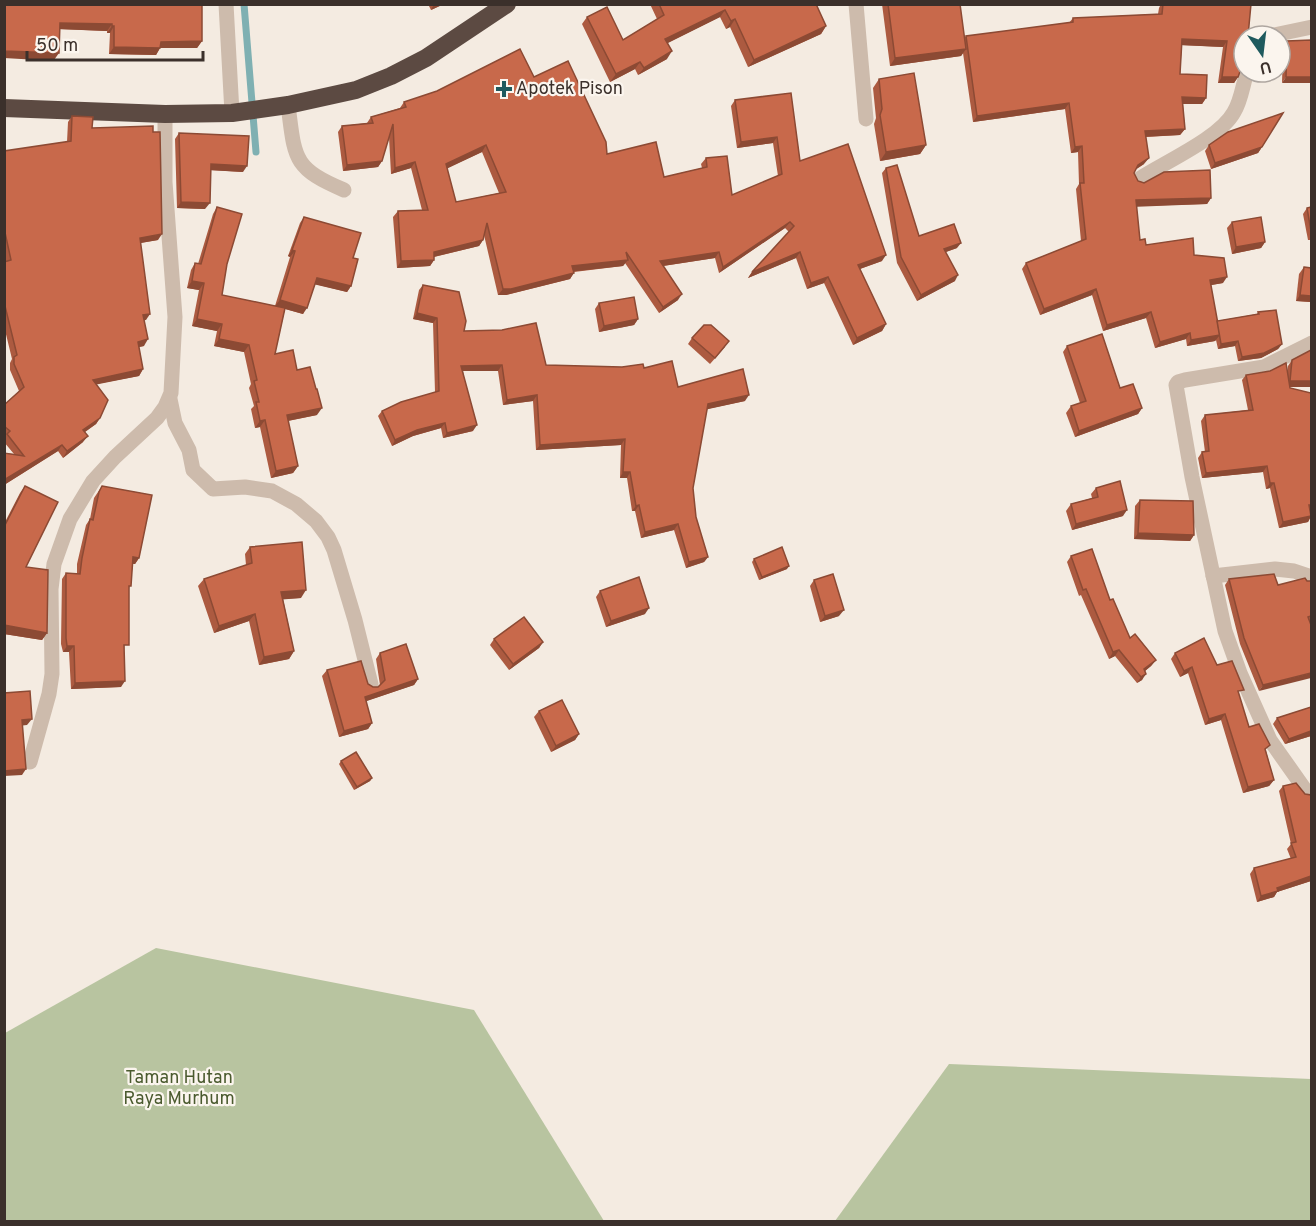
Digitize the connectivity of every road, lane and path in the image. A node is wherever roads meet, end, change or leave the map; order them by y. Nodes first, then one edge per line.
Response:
1 (226, 4) edge
2 (507, 4) edge
3 (856, 4) edge
4 (1311, 27) edge
5 (1292, 31) edge
6 (1243, 84) edge
7 (288, 105) junction
8 (4, 108) edge
9 (235, 113) junction
10 (165, 114) junction
11 (866, 119) dead end
12 (1139, 179) edge
13 (345, 190) dead end
14 (1311, 343) edge
15 (170, 399) junction
16 (1213, 576) junction
17 (1311, 578) edge
18 (371, 684) edge
19 (30, 762) dead end
20 (1306, 791) edge

1 - 9 street
2 - 7 highway
3 - 11 street
4 - 5 street
6 - 12 street
7 - 9 highway
7 - 13 street
8 - 10 highway
9 - 10 highway
10 - 15 street
14 - 16 street
15 - 18 street
15 - 19 street
16 - 17 street
16 - 20 street

